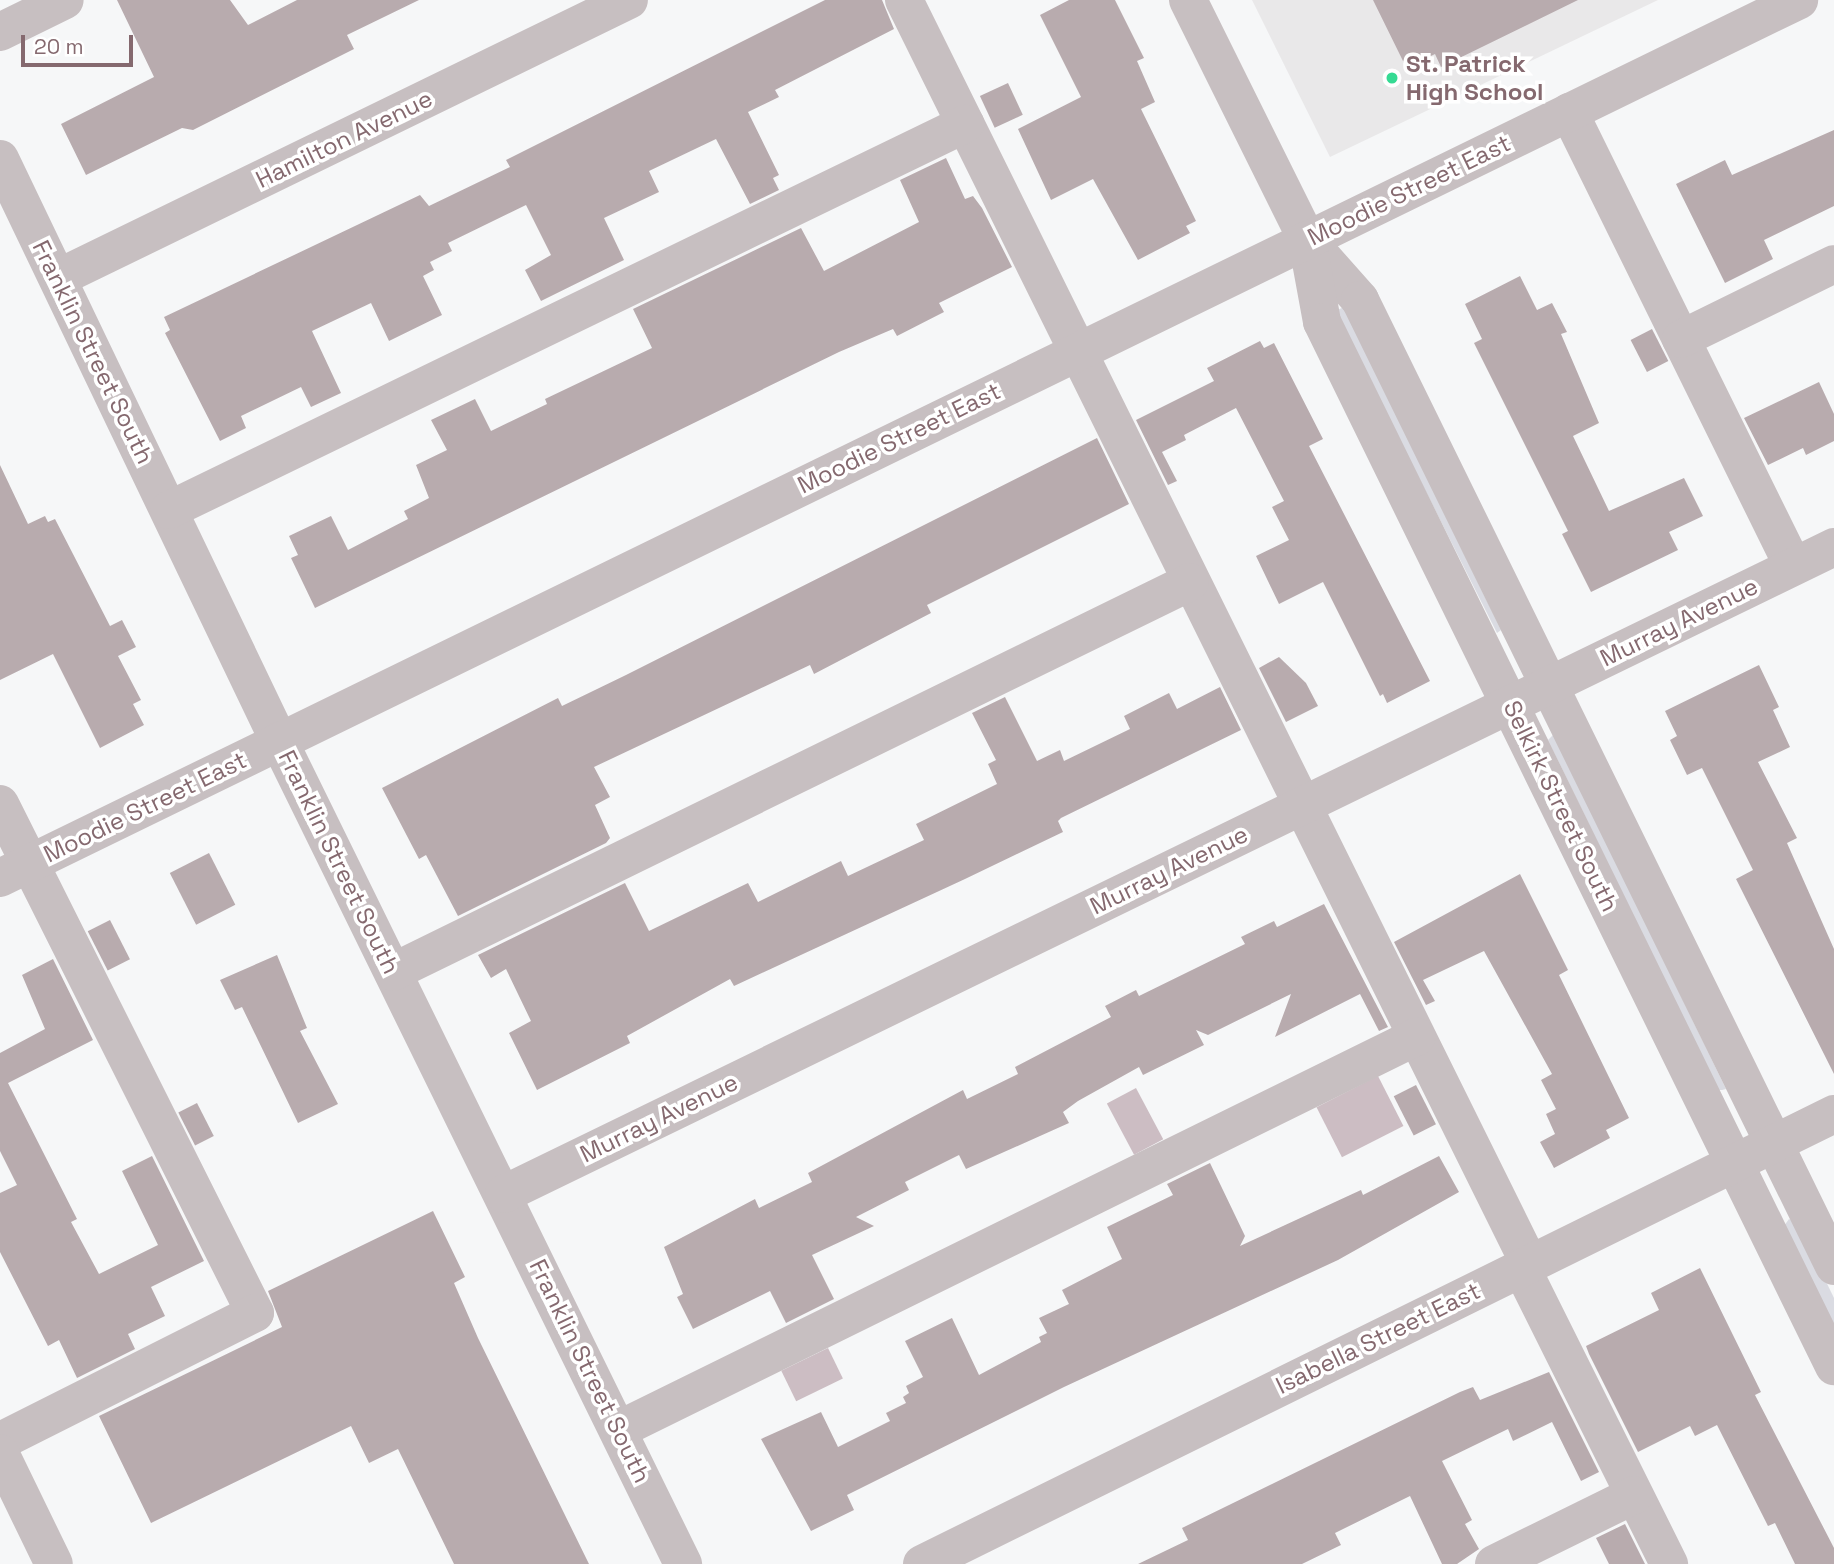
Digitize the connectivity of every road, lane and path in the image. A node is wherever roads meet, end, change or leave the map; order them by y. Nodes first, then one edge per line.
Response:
1 (65, 0) edge
2 (629, 0) edge
3 (904, 0) edge
4 (1188, 0) edge
5 (1799, 0) edge
6 (0, 32) edge
7 (1569, 112) junction
8 (965, 124) junction
9 (0, 159) edge
10 (1307, 240) junction
11 (1834, 264) edge
12 (58, 278) junction
13 (1681, 339) junction
14 (1076, 352) junction
15 (169, 510) junction
16 (1834, 547) edge
17 (1793, 566) junction
18 (1190, 582) junction
19 (1548, 685) junction
20 (1511, 704) junction
21 (279, 741) junction
22 (0, 804) edge
23 (1301, 805) junction
24 (14, 871) edge
25 (393, 972) junction
26 (1416, 1037) junction
27 (1834, 1114) edge
28 (1773, 1143) junction
29 (1734, 1162) junction
30 (504, 1194) junction
31 (1525, 1265) junction
32 (1834, 1266) edge
33 (1834, 1366) edge
34 (618, 1430) junction
35 (0, 1441) edge
36 (0, 1453) edge
37 (1634, 1495) junction
38 (54, 1564) edge
39 (683, 1564) edge
40 (922, 1564) edge
41 (1494, 1564) edge
42 (1669, 1564) edge

1 - 6 street
2 - 12 street, Hamilton Avenue
3 - 8 street
4 - 10 street, Selkirk Street South
5 - 7 street, Moodie Street East
7 - 10 street, Moodie Street East
7 - 13 street
8 - 14 street
8 - 15 street
9 - 12 street, Franklin Street South
10 - 14 street, Moodie Street East
10 - 19 street, Selkirk Street South
10 - 20 street, Selkirk Street South
11 - 13 street
12 - 15 street, Franklin Street South
13 - 17 street
14 - 18 street
14 - 21 street, Moodie Street East
15 - 21 street, Franklin Street South
16 - 17 street, Murray Avenue
17 - 19 street, Murray Avenue
18 - 23 street
18 - 25 street
19 - 20 street, Murray Avenue
19 - 28 street, Selkirk Street South
20 - 23 street, Murray Avenue
20 - 29 street, Selkirk Street South
21 - 24 street, Moodie Street East
21 - 25 street, Franklin Street South
22 - 24 street
23 - 26 street
23 - 30 street, Murray Avenue
24 - 35 street
25 - 30 street, Franklin Street South
26 - 31 street
26 - 34 street
27 - 28 street, Isabella Street East
28 - 29 street, Isabella Street East
28 - 32 street, Selkirk Street South
29 - 31 street, Isabella Street East
29 - 33 street, Selkirk Street South
30 - 34 street, Franklin Street South
31 - 37 street
31 - 40 street, Isabella Street East
34 - 39 street, Franklin Street South
36 - 38 street
37 - 41 street
37 - 42 street

